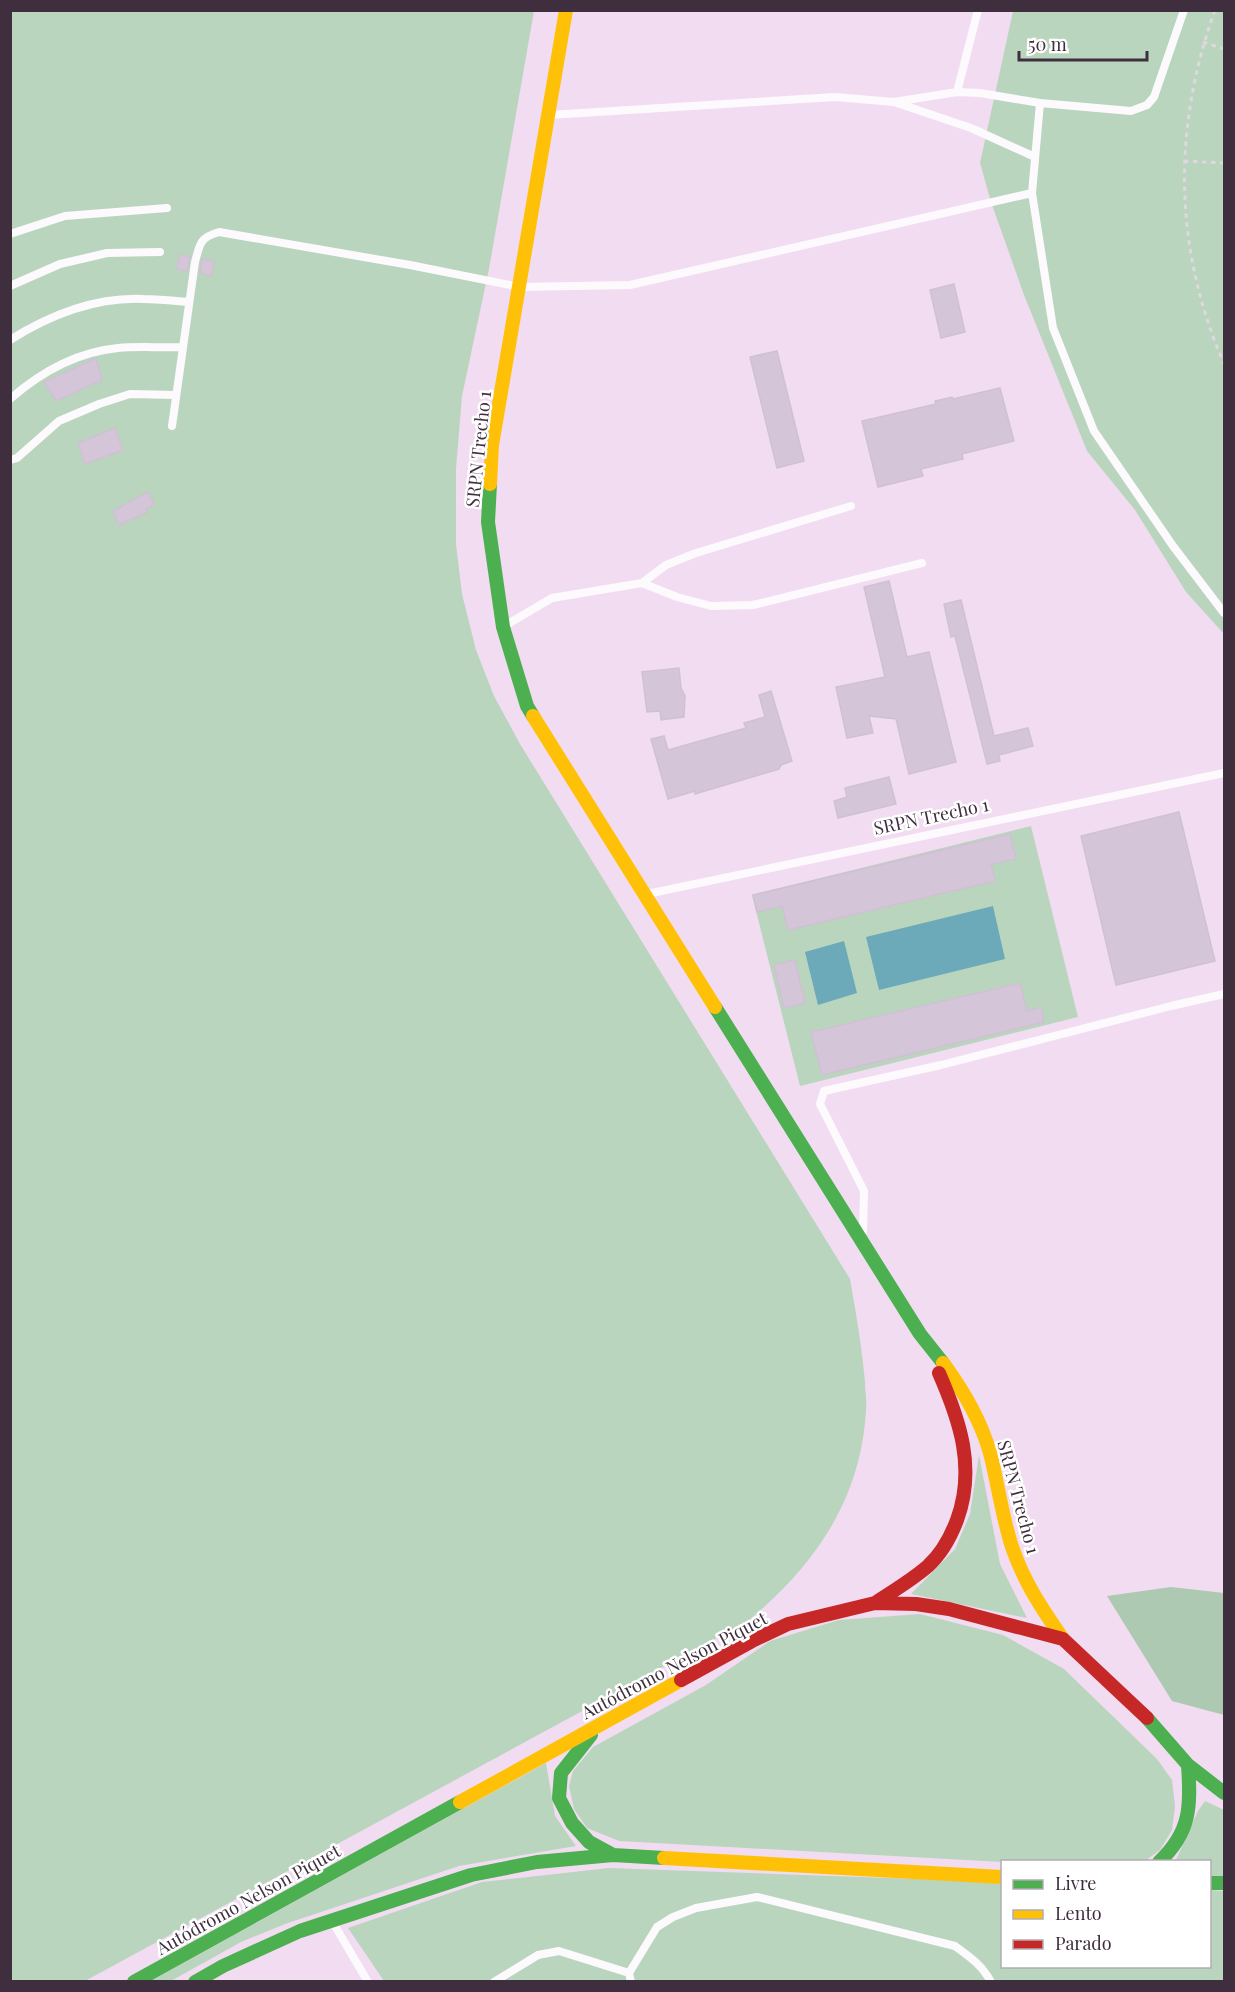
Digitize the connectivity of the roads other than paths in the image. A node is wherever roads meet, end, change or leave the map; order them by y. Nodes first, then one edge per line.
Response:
1 (566, 10) edge
2 (978, 10) edge
3 (1184, 10) edge
4 (957, 92) junction
5 (894, 102) junction
6 (1040, 103) junction
7 (549, 115) junction
8 (1035, 157) junction
9 (1032, 193) junction
10 (167, 207) dead end
11 (10, 234) edge
12 (160, 252) dead end
13 (10, 286) edge
14 (520, 287) junction
15 (189, 302) junction
16 (10, 340) edge
17 (183, 347) junction
18 (176, 395) junction
19 (10, 399) edge
20 (172, 426) dead end
21 (10, 460) edge
22 (851, 506) dead end
23 (922, 562) dead end
24 (642, 583) junction
25 (1224, 613) edge
26 (503, 627) junction
27 (1224, 772) edge
28 (645, 895) junction
29 (1224, 994) edge
30 (863, 1244) junction
31 (920, 1334) junction
32 (875, 1603) junction
33 (1063, 1639) junction
34 (600, 1725) junction
35 (1188, 1765) junction
36 (1224, 1792) edge
37 (613, 1855) junction
38 (1161, 1860) edge
39 (1001, 1877) edge
40 (331, 1921) junction
41 (630, 1977) edge
42 (134, 1982) edge
43 (195, 1982) edge
44 (368, 1982) edge
45 (494, 1982) edge
46 (991, 1982) edge

1 - 7 main road, SRPN Trecho 1
2 - 4 lane
3 - 6 lane
4 - 5 lane
4 - 6 lane
5 - 7 lane
5 - 8 lane
6 - 8 lane
7 - 14 main road, SRPN Trecho 1
8 - 9 lane
9 - 14 lane
9 - 25 lane
10 - 11 lane
12 - 13 lane
14 - 15 lane
14 - 26 main road, SRPN Trecho 1
15 - 16 lane
15 - 17 lane
17 - 18 lane
17 - 19 lane
18 - 20 lane
18 - 21 lane
22 - 24 lane
23 - 24 lane
24 - 26 lane
26 - 28 main road, SRPN Trecho 1
27 - 28 lane, SRPN Trecho 1
28 - 30 main road, SRPN Trecho 1
29 - 30 lane
30 - 31 main road, SRPN Trecho 1
31 - 32 main road, SRPN Trecho 1
31 - 33 main road, SRPN Trecho 1
32 - 33 main road, Autódromo Nelson Piquet
32 - 34 main road, Autódromo Nelson Piquet
33 - 35 main road, Autódromo Nelson Piquet
34 - 37 main road
34 - 42 main road, Autódromo Nelson Piquet
35 - 36 main road, Autódromo Nelson Piquet
35 - 38 main road
37 - 39 main road
37 - 40 main road
40 - 43 main road
40 - 44 lane
41 - 45 lane
41 - 46 lane

